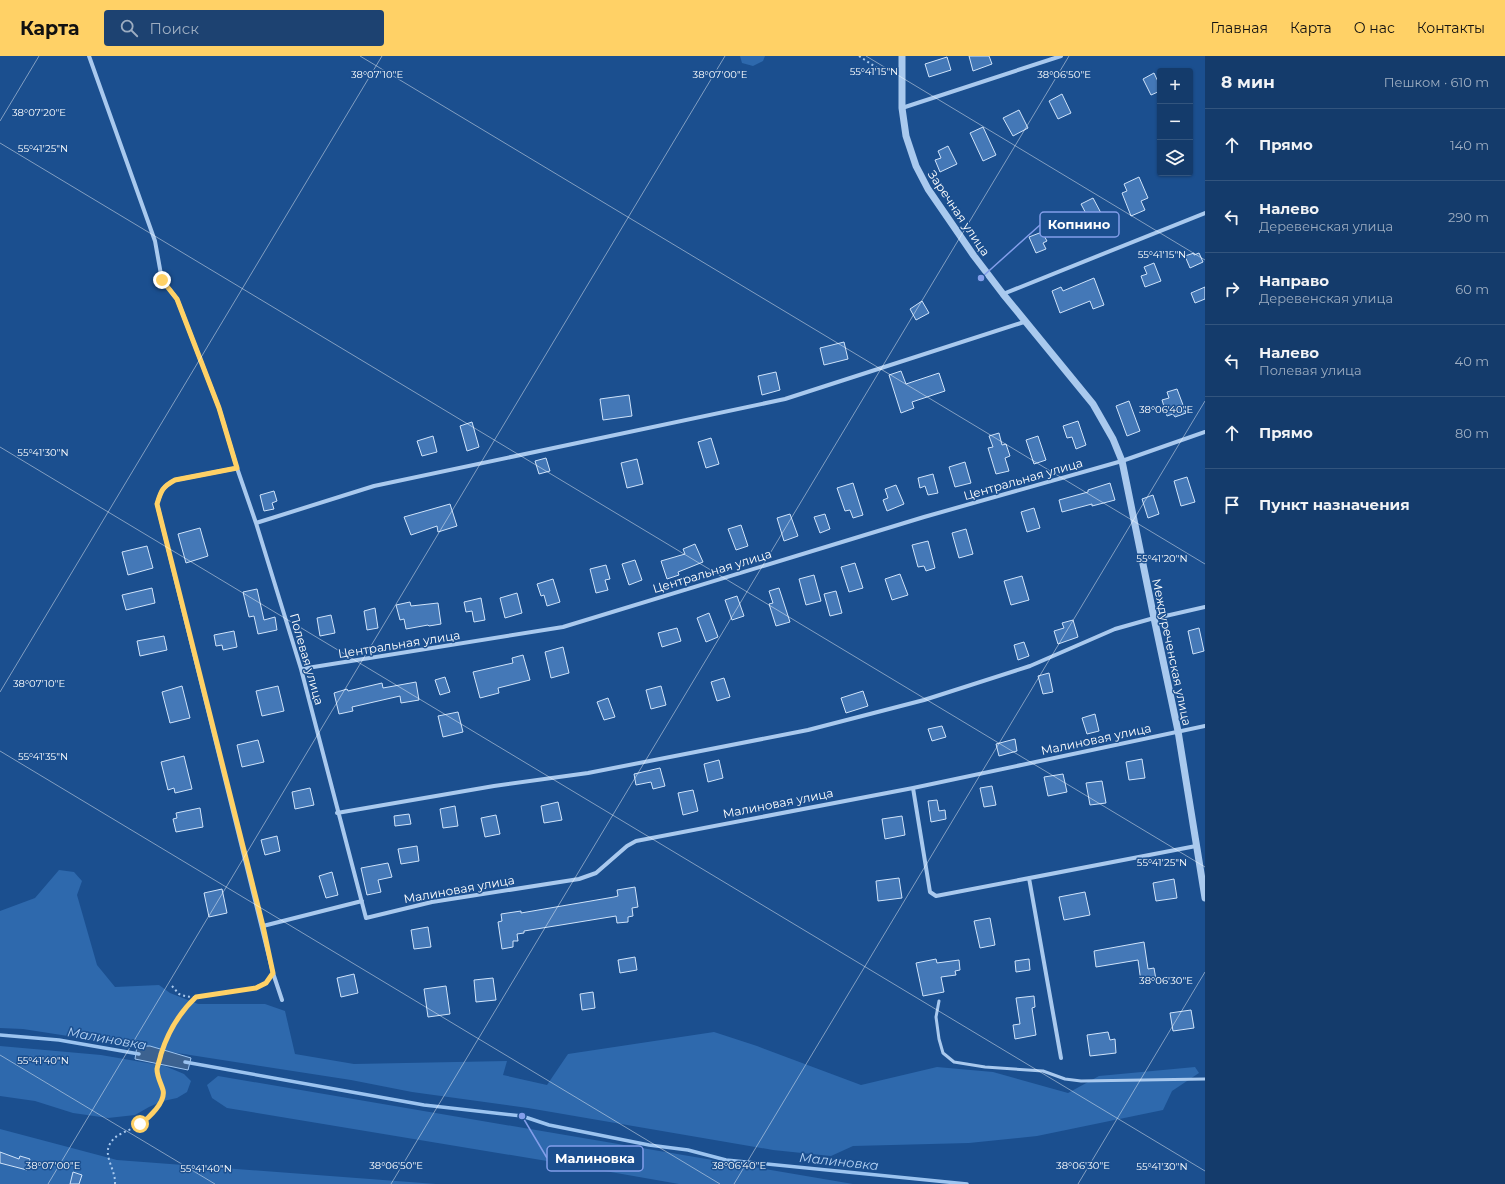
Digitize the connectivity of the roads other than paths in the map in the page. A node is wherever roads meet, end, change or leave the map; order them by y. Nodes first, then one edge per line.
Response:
1 (89, 56) edge
2 (902, 56) edge
3 (1045, 56) edge
4 (1061, 56) edge
5 (1046, 62) junction
6 (902, 108) junction
7 (1205, 213) edge
8 (1002, 294) junction
9 (1024, 322) junction
10 (1205, 432) edge
11 (1122, 461) junction
12 (237, 468) junction
13 (256, 523) junction
14 (1205, 607) edge
15 (1154, 618) junction
16 (301, 669) junction
17 (1205, 726) edge
18 (1178, 731) junction
19 (913, 788) junction
20 (337, 813) junction
21 (1196, 846) junction
22 (1029, 878) junction
23 (1205, 898) edge
24 (362, 901) junction
25 (366, 918) joint
26 (263, 926) junction
27 (282, 1000) dead end
28 (939, 1001) dead end
29 (1061, 1058) dead end
30 (1205, 1079) edge

1 - 12 street, Полевая улица
2 - 6 street, Заречная улица
3 - 5 street
4 - 5 street
5 - 6 street
6 - 8 street, Заречная улица
7 - 8 street
8 - 9 street, Заречная улица
9 - 11 street, Междуреченская улица
9 - 13 street
10 - 11 street, Центральная улица
11 - 15 street, Междуреченская улица
11 - 16 street, Центральная улица
12 - 13 street, Полевая улица
12 - 26 street
13 - 16 street, Полевая улица
14 - 15 street
15 - 18 street, Междуреченская улица
15 - 20 street
16 - 20 street, Полевая улица
17 - 18 street, Малиновая улица
18 - 19 street, Малиновая улица
18 - 21 street, Междуреченская улица
19 - 22 street
19 - 25 street, Малиновая улица
20 - 24 street, Полевая улица
21 - 22 street
21 - 23 street, Междуреченская улица
22 - 29 street
24 - 25 street, Полевая улица
24 - 26 street
26 - 27 street
28 - 30 lane

